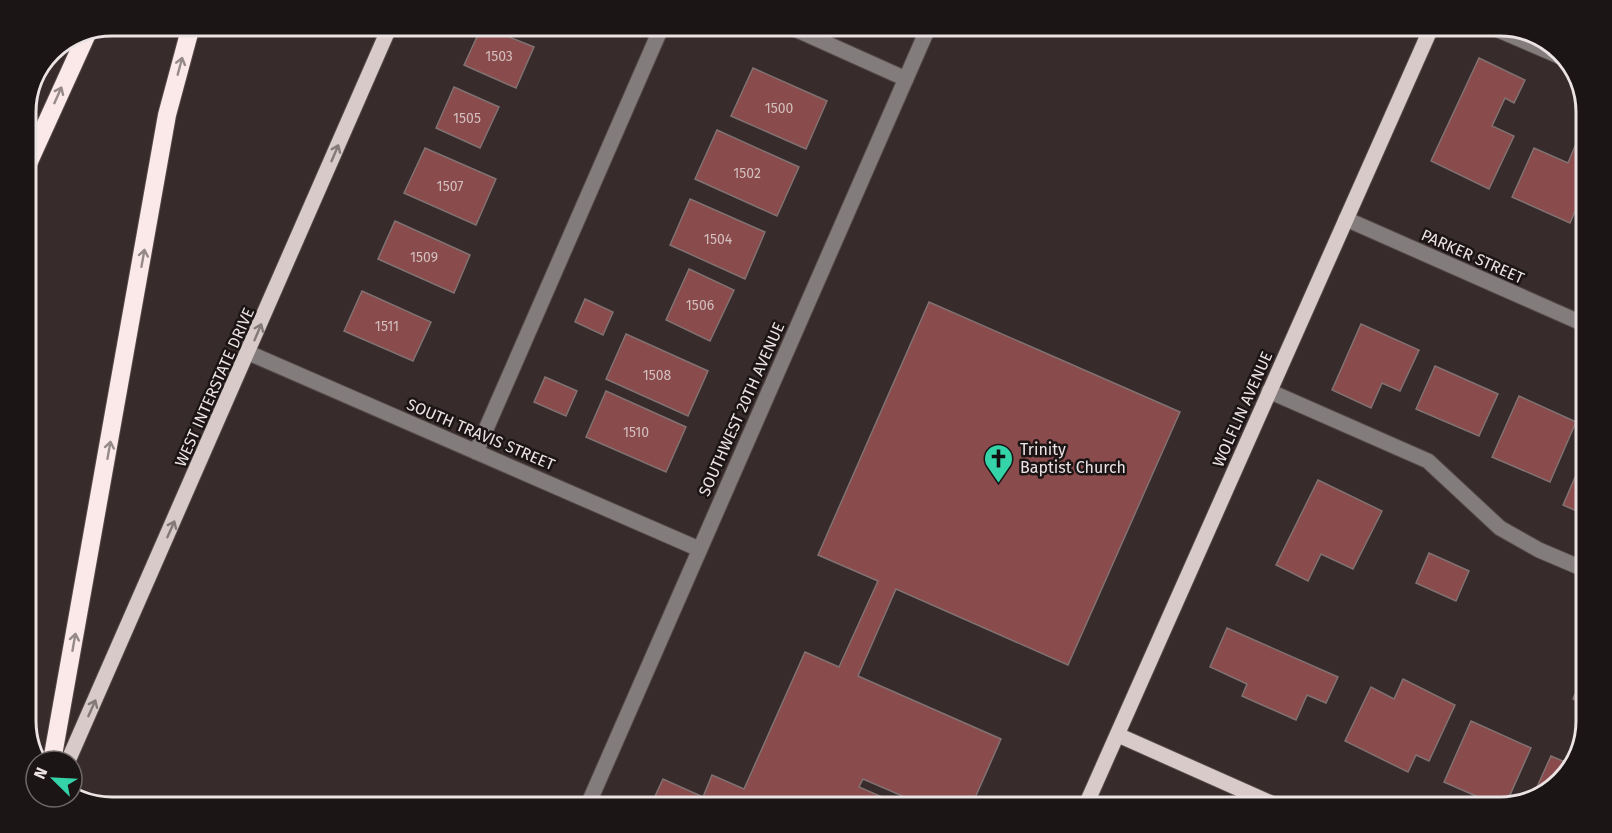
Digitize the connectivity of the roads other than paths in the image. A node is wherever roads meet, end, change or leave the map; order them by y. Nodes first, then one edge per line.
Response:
1 (188, 36) edge
2 (386, 36) edge
3 (658, 36) edge
4 (810, 36) edge
5 (925, 36) edge
6 (1428, 36) edge
7 (1515, 37) edge
8 (83, 42) edge
9 (1541, 48) edge
10 (906, 79) junction
11 (36, 146) edge
12 (1346, 219) junction
13 (1576, 321) edge
14 (249, 353) junction
15 (1269, 391) junction
16 (476, 452) junction
17 (699, 549) junction
18 (1576, 566) edge
19 (1118, 735) junction
20 (54, 749) edge
21 (73, 749) edge
22 (591, 797) edge
23 (1090, 797) edge
24 (1258, 797) edge

20 -> 1 highway
14 -> 2 main road, WEST INTERSTATE DRIVE
3 - 16 street
4 - 10 street
5 - 10 street, SOUTHWEST 20TH AVENUE
6 - 12 main road, WOLFLIN AVENUE
7 - 9 street
11 -> 8 highway
10 - 17 street, SOUTHWEST 20TH AVENUE
12 - 13 street, PARKER STREET
12 - 15 main road, WOLFLIN AVENUE
14 - 16 street, SOUTH TRAVIS STREET
21 -> 14 main road, WEST INTERSTATE DRIVE
15 - 18 street
15 - 19 main road, WOLFLIN AVENUE
16 - 17 street, SOUTH TRAVIS STREET
17 - 22 street, SOUTHWEST 20TH AVENUE
19 - 23 main road, WOLFLIN AVENUE
19 - 24 main road

